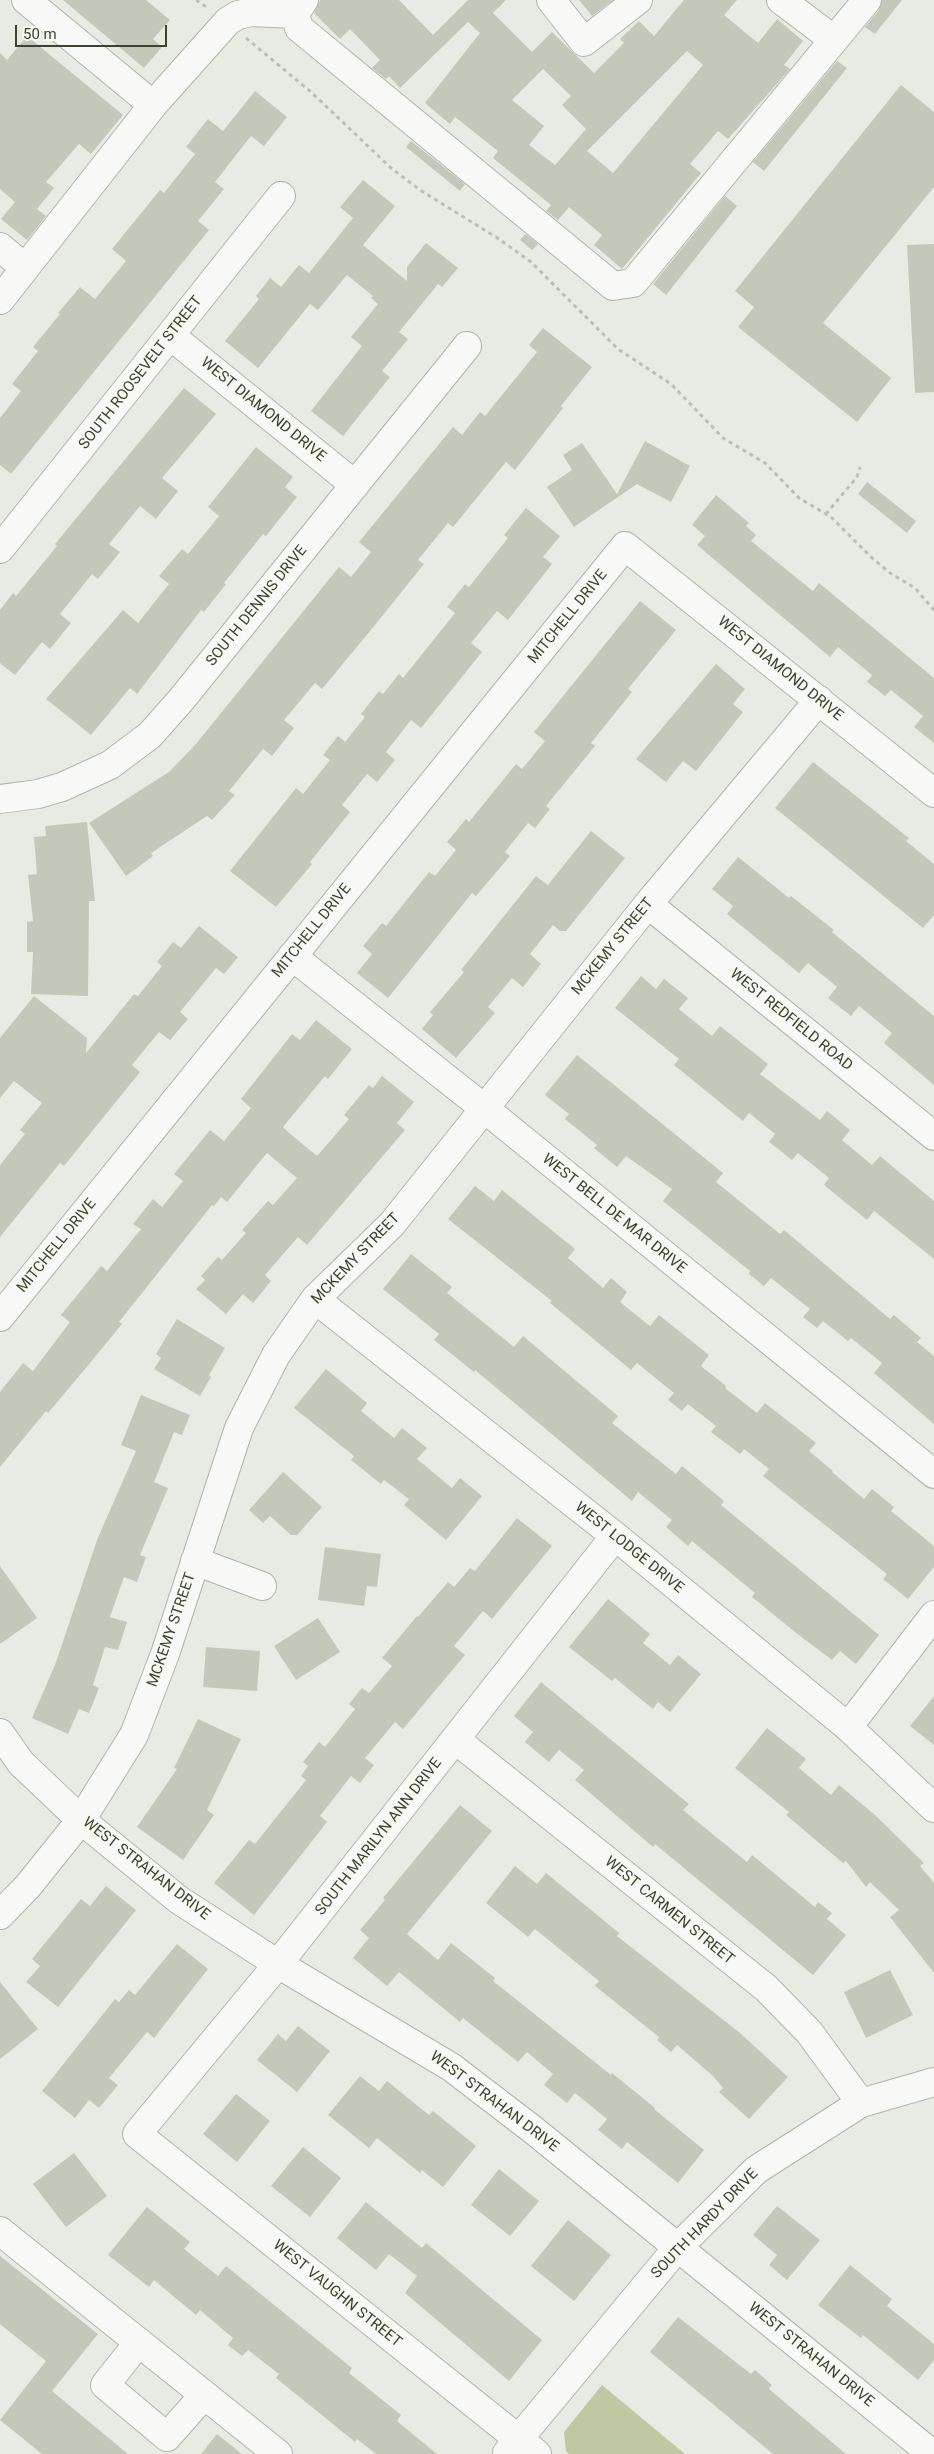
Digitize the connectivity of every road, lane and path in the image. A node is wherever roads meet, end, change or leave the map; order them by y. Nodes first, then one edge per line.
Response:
1 (26, 0) edge
2 (196, 0) edge
3 (550, 0) edge
4 (638, 0) edge
5 (781, 0) edge
6 (867, 0) edge
7 (300, 7) edge
8 (228, 21) junction
9 (834, 40) junction
10 (153, 105) junction
11 (281, 196) dead end
12 (0, 247) edge
13 (25, 268) junction
14 (0, 300) edge
15 (170, 336) junction
16 (467, 346) dead end
17 (860, 466) dead end
18 (355, 485) junction
19 (826, 514) junction
20 (625, 546) joint
21 (0, 549) edge
22 (934, 610) edge
23 (819, 700) junction
24 (934, 793) edge
25 (0, 799) edge
26 (648, 904) junction
27 (292, 956) junction
28 (485, 1109) junction
29 (934, 1136) edge
30 (315, 1299) junction
31 (0, 1317) edge
32 (934, 1474) edge
33 (615, 1536) junction
34 (195, 1561) junction
35 (262, 1586) dead end
36 (934, 1615) edge
37 (848, 1727) junction
38 (0, 1733) edge
39 (456, 1740) junction
40 (934, 1808) edge
41 (81, 1820) junction
42 (0, 1916) edge
43 (278, 1964) junction
44 (934, 2082) edge
45 (861, 2102) junction
46 (137, 2134) joint
47 (0, 2231) edge
48 (678, 2248) junction
49 (138, 2342) junction
50 (204, 2395) junction
51 (520, 2449) edge
52 (932, 2453) dead end
53 (278, 2454) edge

1 - 10 street
2 - 8 path
3 - 4 street
5 - 9 street
6 - 9 street
7 - 8 street
7 - 9 street
8 - 10 street
8 - 19 path
10 - 13 street
11 - 15 street, SOUTH ROOSEVELT STREET
12 - 13 street
13 - 14 street
15 - 18 street, WEST DIAMOND DRIVE
15 - 21 street, SOUTH ROOSEVELT STREET
16 - 18 street, SOUTH DENNIS DRIVE
17 - 19 path
18 - 25 street, SOUTH DENNIS DRIVE
19 - 22 path
20 - 23 street, WEST DIAMOND DRIVE
20 - 27 street, MITCHELL DRIVE
23 - 24 street, WEST DIAMOND DRIVE
23 - 26 street, MCKEMY STREET
26 - 28 street, MCKEMY STREET
26 - 29 street, WEST REDFIELD ROAD
27 - 28 street, WEST BELL DE MAR DRIVE
27 - 31 street, MITCHELL DRIVE
28 - 30 street, MCKEMY STREET
28 - 32 street, WEST BELL DE MAR DRIVE
30 - 33 street, WEST LODGE DRIVE
30 - 34 street, MCKEMY STREET
33 - 37 street, WEST LODGE DRIVE
33 - 39 street, SOUTH MARILYN ANN DRIVE
34 - 35 street
34 - 41 street, MCKEMY STREET
36 - 37 street
37 - 40 street, WEST LODGE DRIVE
38 - 41 street, WEST STRAHAN DRIVE
39 - 43 street, SOUTH MARILYN ANN DRIVE
39 - 45 street, WEST CARMEN STREET
41 - 42 street, MCKEMY STREET
41 - 43 street, WEST STRAHAN DRIVE
43 - 46 street, SOUTH MARILYN ANN DRIVE
43 - 48 street, WEST STRAHAN DRIVE
44 - 45 street, SOUTH HARDY DRIVE
45 - 48 street, SOUTH HARDY DRIVE
46 - 51 street, WEST VAUGHN STREET
47 - 49 street
48 - 51 street, SOUTH HARDY DRIVE
48 - 52 street, WEST STRAHAN DRIVE
49 - 50 street
49 - 50 street
50 - 53 street

